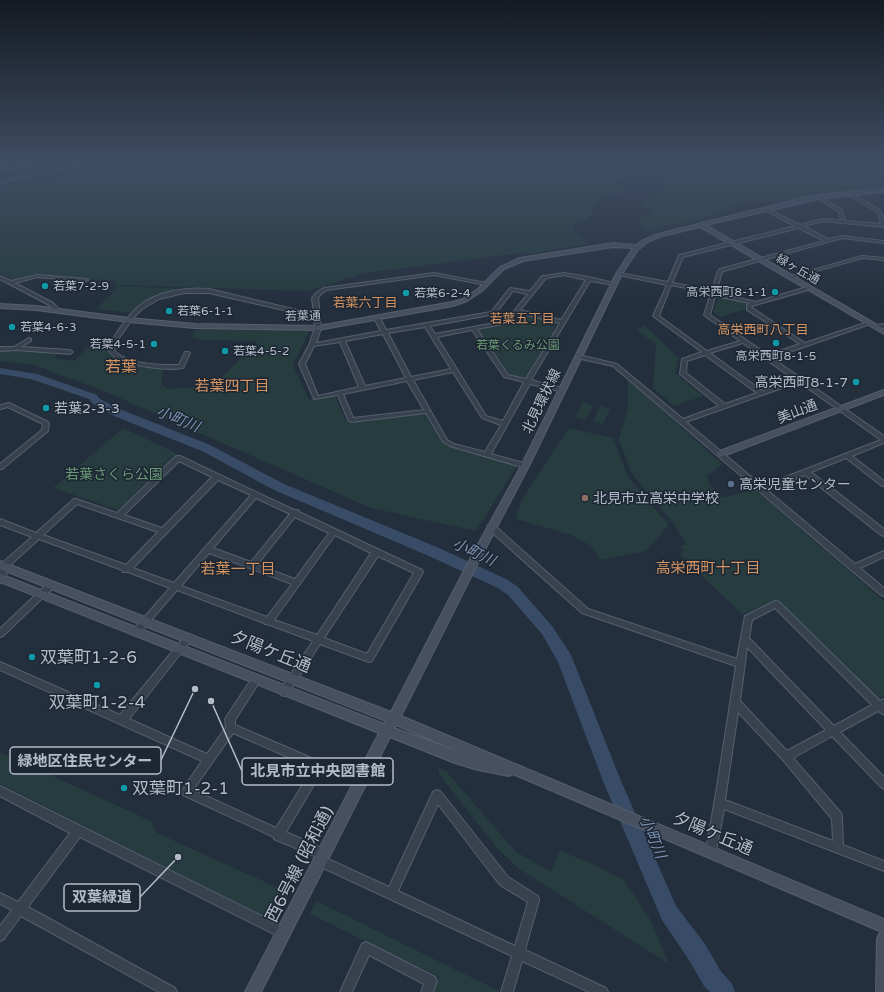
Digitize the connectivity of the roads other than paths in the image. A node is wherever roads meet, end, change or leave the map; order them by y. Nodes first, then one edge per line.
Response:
1 (761, 210) edge
2 (769, 210) edge
3 (840, 210) edge
4 (878, 210) edge
5 (843, 222) junction
6 (701, 225) junction
7 (799, 226) junction
8 (884, 226) edge
9 (828, 241) junction
10 (884, 242) edge
11 (731, 243) junction
12 (637, 247) junction
13 (760, 259) junction
14 (884, 259) edge
15 (619, 274) junction
16 (0, 277) edge
17 (790, 277) junction
18 (589, 278) junction
19 (86, 280) dead end
20 (12, 282) junction
21 (670, 283) junction
22 (486, 284) junction
23 (615, 284) junction
24 (809, 288) junction
25 (531, 293) junction
26 (713, 293) junction
27 (758, 303) junction
28 (0, 306) edge
29 (517, 311) junction
30 (58, 312) junction
31 (317, 316) junction
32 (377, 318) junction
33 (129, 320) junction
34 (563, 322) junction
35 (870, 323) junction
36 (427, 326) junction
37 (884, 326) edge
38 (876, 327) junction
39 (318, 328) junction
40 (474, 329) junction
41 (884, 332) edge
42 (385, 333) junction
43 (434, 336) junction
44 (29, 340) dead end
45 (342, 340) junction
46 (744, 341) junction
47 (805, 345) junction
48 (312, 346) junction
49 (16, 348) junction
50 (0, 349) edge
51 (70, 352) dead end
52 (187, 353) dead end
53 (707, 353) junction
54 (579, 357) junction
55 (768, 357) junction
56 (454, 370) junction
57 (409, 379) junction
58 (800, 380) junction
59 (528, 381) junction
60 (363, 389) junction
61 (562, 390) junction
62 (884, 392) edge
63 (340, 394) junction
64 (762, 394) junction
65 (0, 407) edge
66 (724, 407) junction
67 (841, 408) junction
68 (426, 411) junction
69 (683, 421) junction
70 (505, 424) junction
71 (884, 440) edge
72 (720, 454) junction
73 (487, 455) junction
74 (847, 456) junction
75 (525, 466) junction
76 (0, 467) edge
77 (806, 472) junction
78 (217, 476) junction
79 (884, 484) edge
80 (762, 489) junction
81 (256, 494) junction
82 (295, 512) junction
83 (118, 516) junction
84 (0, 522) edge
85 (491, 527) junction
86 (163, 531) junction
87 (334, 531) junction
88 (884, 533) edge
89 (37, 536) junction
90 (207, 549) junction
91 (376, 552) junction
92 (884, 554) edge
93 (2, 566) edge
94 (252, 566) junction
95 (854, 568) junction
96 (126, 570) junction
97 (1, 579) edge
98 (296, 582) junction
99 (51, 585) junction
100 (175, 588) junction
101 (884, 594) edge
102 (41, 595) junction
103 (146, 621) junction
104 (268, 622) junction
105 (136, 632) junction
106 (0, 634) edge
107 (189, 637) junction
108 (745, 639) junction
109 (318, 640) junction
110 (179, 649) junction
111 (740, 664) junction
112 (0, 666) edge
113 (293, 679) junction
114 (255, 681) junction
115 (284, 692) junction
116 (735, 702) junction
117 (882, 707) edge
118 (394, 718) junction
119 (122, 720) junction
120 (231, 728) junction
121 (387, 731) junction
122 (833, 731) junction
123 (786, 757) junction
124 (209, 759) junction
125 (528, 774) junction
126 (884, 784) edge
127 (0, 791) edge
128 (720, 803) junction
129 (78, 831) junction
130 (278, 835) junction
131 (838, 849) junction
132 (710, 851) junction
133 (322, 858) junction
134 (884, 866) edge
135 (391, 894) junction
136 (0, 898) edge
137 (20, 909) junction
138 (884, 926) edge
139 (284, 933) junction
140 (0, 935) edge
141 (884, 939) edge
142 (518, 954) junction
143 (171, 992) edge
144 (253, 992) edge
145 (346, 992) edge
146 (427, 992) edge
147 (507, 992) edge
148 (602, 992) edge
149 (884, 992) edge

1 - 6 street, 北見環状線
2 - 7 street
3 - 5 street
4 - 8 street
5 - 7 street
5 - 8 street
6 - 11 street, 緑ヶ丘通
6 - 12 street, 北見環状線
7 - 9 street
7 - 11 street
9 - 10 street
9 - 13 street
11 - 13 street, 緑ヶ丘通
11 - 21 street
12 - 15 street, 北見環状線
12 - 22 street, 若葉通
13 - 17 street, 緑ヶ丘通
13 - 26 street
14 - 17 street
15 - 21 street
15 - 23 street, 北見環状線
16 - 20 street
17 - 24 street, 緑ヶ丘通
18 - 23 street
18 - 25 street
18 - 34 street
19 - 20 street
20 - 30 street
21 - 26 street
21 - 53 street
22 - 31 street
22 - 32 street, 若葉通
23 - 54 street, 北見環状線
24 - 27 street
24 - 35 street, 緑ヶ丘通
25 - 29 street
25 - 36 street
26 - 27 street
26 - 46 street
27 - 47 street
28 - 30 street, 若葉通
29 - 34 street
29 - 40 street
30 - 33 street, 若葉通
31 - 33 street
31 - 39 street
32 - 39 street, 若葉通
32 - 42 street
33 - 39 street, 若葉通
33 - 52 street
34 - 59 street
35 - 38 street, 緑ヶ丘通
35 - 47 street
36 - 42 street
36 - 43 street
37 - 38 street
38 - 41 street, 緑ヶ丘通
39 - 48 street
40 - 43 street
40 - 59 street
42 - 45 street
42 - 57 street
43 - 56 street
44 - 49 street
45 - 48 street
45 - 60 street
46 - 53 street
46 - 55 street
47 - 55 street
48 - 63 street
49 - 50 street
49 - 51 street
53 - 64 street
53 - 66 street
54 - 61 street, 北見環状線
54 - 69 street
55 - 58 street
56 - 57 street
56 - 70 street
57 - 60 street
57 - 68 street
58 - 64 street
58 - 67 street
59 - 61 street
59 - 70 street
60 - 63 street
61 - 75 street, 北見環状線
62 - 67 street, 美山通
63 - 68 street
64 - 66 street
65 - 76 street
66 - 69 street
67 - 71 street
67 - 72 street, 美山通
68 - 73 street
69 - 72 street
70 - 73 street
71 - 74 street
72 - 80 street
73 - 75 street
74 - 77 street
74 - 79 street
75 - 85 street, 北見環状線
77 - 80 street
77 - 88 street
78 - 81 street
78 - 83 street
78 - 86 street
80 - 95 street
81 - 82 street
81 - 90 street
82 - 87 street
82 - 94 street
83 - 86 street
83 - 89 street
84 - 89 street
85 - 111 street
85 - 118 street, 北見環状線
86 - 96 street
87 - 91 street
87 - 98 street
89 - 93 street
89 - 96 street
90 - 94 street
90 - 100 street
91 - 109 street
91 - 109 street
92 - 95 street
93 - 97 street
93 - 99 street, 夕陽ケ丘通
94 - 98 street
95 - 101 street
96 - 100 street
97 - 102 street, 夕陽ケ丘通
98 - 104 street
99 - 102 street
99 - 103 street, 夕陽ケ丘通
100 - 103 street
100 - 104 street
102 - 105 street, 夕陽ケ丘通
102 - 106 street
103 - 105 street
103 - 107 street, 夕陽ケ丘通
104 - 109 street
105 - 110 street, 夕陽ケ丘通
107 - 110 street
107 - 113 street, 夕陽ケ丘通
108 - 111 street
108 - 117 street
108 - 122 street
109 - 113 street
110 - 114 street, 夕陽ケ丘通
110 - 119 street
111 - 116 street
112 - 119 street
113 - 115 street
113 - 118 street, 夕陽ケ丘通
114 - 115 street, 夕陽ケ丘通
114 - 120 street
115 - 121 street, 夕陽ケ丘通
116 - 123 street
116 - 128 street
117 - 122 street
118 - 121 street, 北見環状線
118 - 125 street, 夕陽ケ丘通
119 - 124 street
120 - 124 street
120 - 130 street
121 - 125 street, 夕陽ケ丘通
121 - 133 street, 西6号線 (昭和通)
122 - 123 street
122 - 126 street
123 - 131 street
124 - 130 street
125 - 132 street, 夕陽ケ丘通
127 - 129 street
128 - 131 street
128 - 132 street
129 - 137 street
129 - 139 street
130 - 133 street
131 - 134 street
132 - 138 street, 夕陽ケ丘通
133 - 135 street
133 - 139 street, 西6号線 (昭和通)
135 - 142 street
135 - 142 street
136 - 137 street
137 - 140 street
137 - 143 street
139 - 144 street, 西6号線 (昭和通)
141 - 149 street
142 - 147 street
142 - 148 street
145 - 146 street

